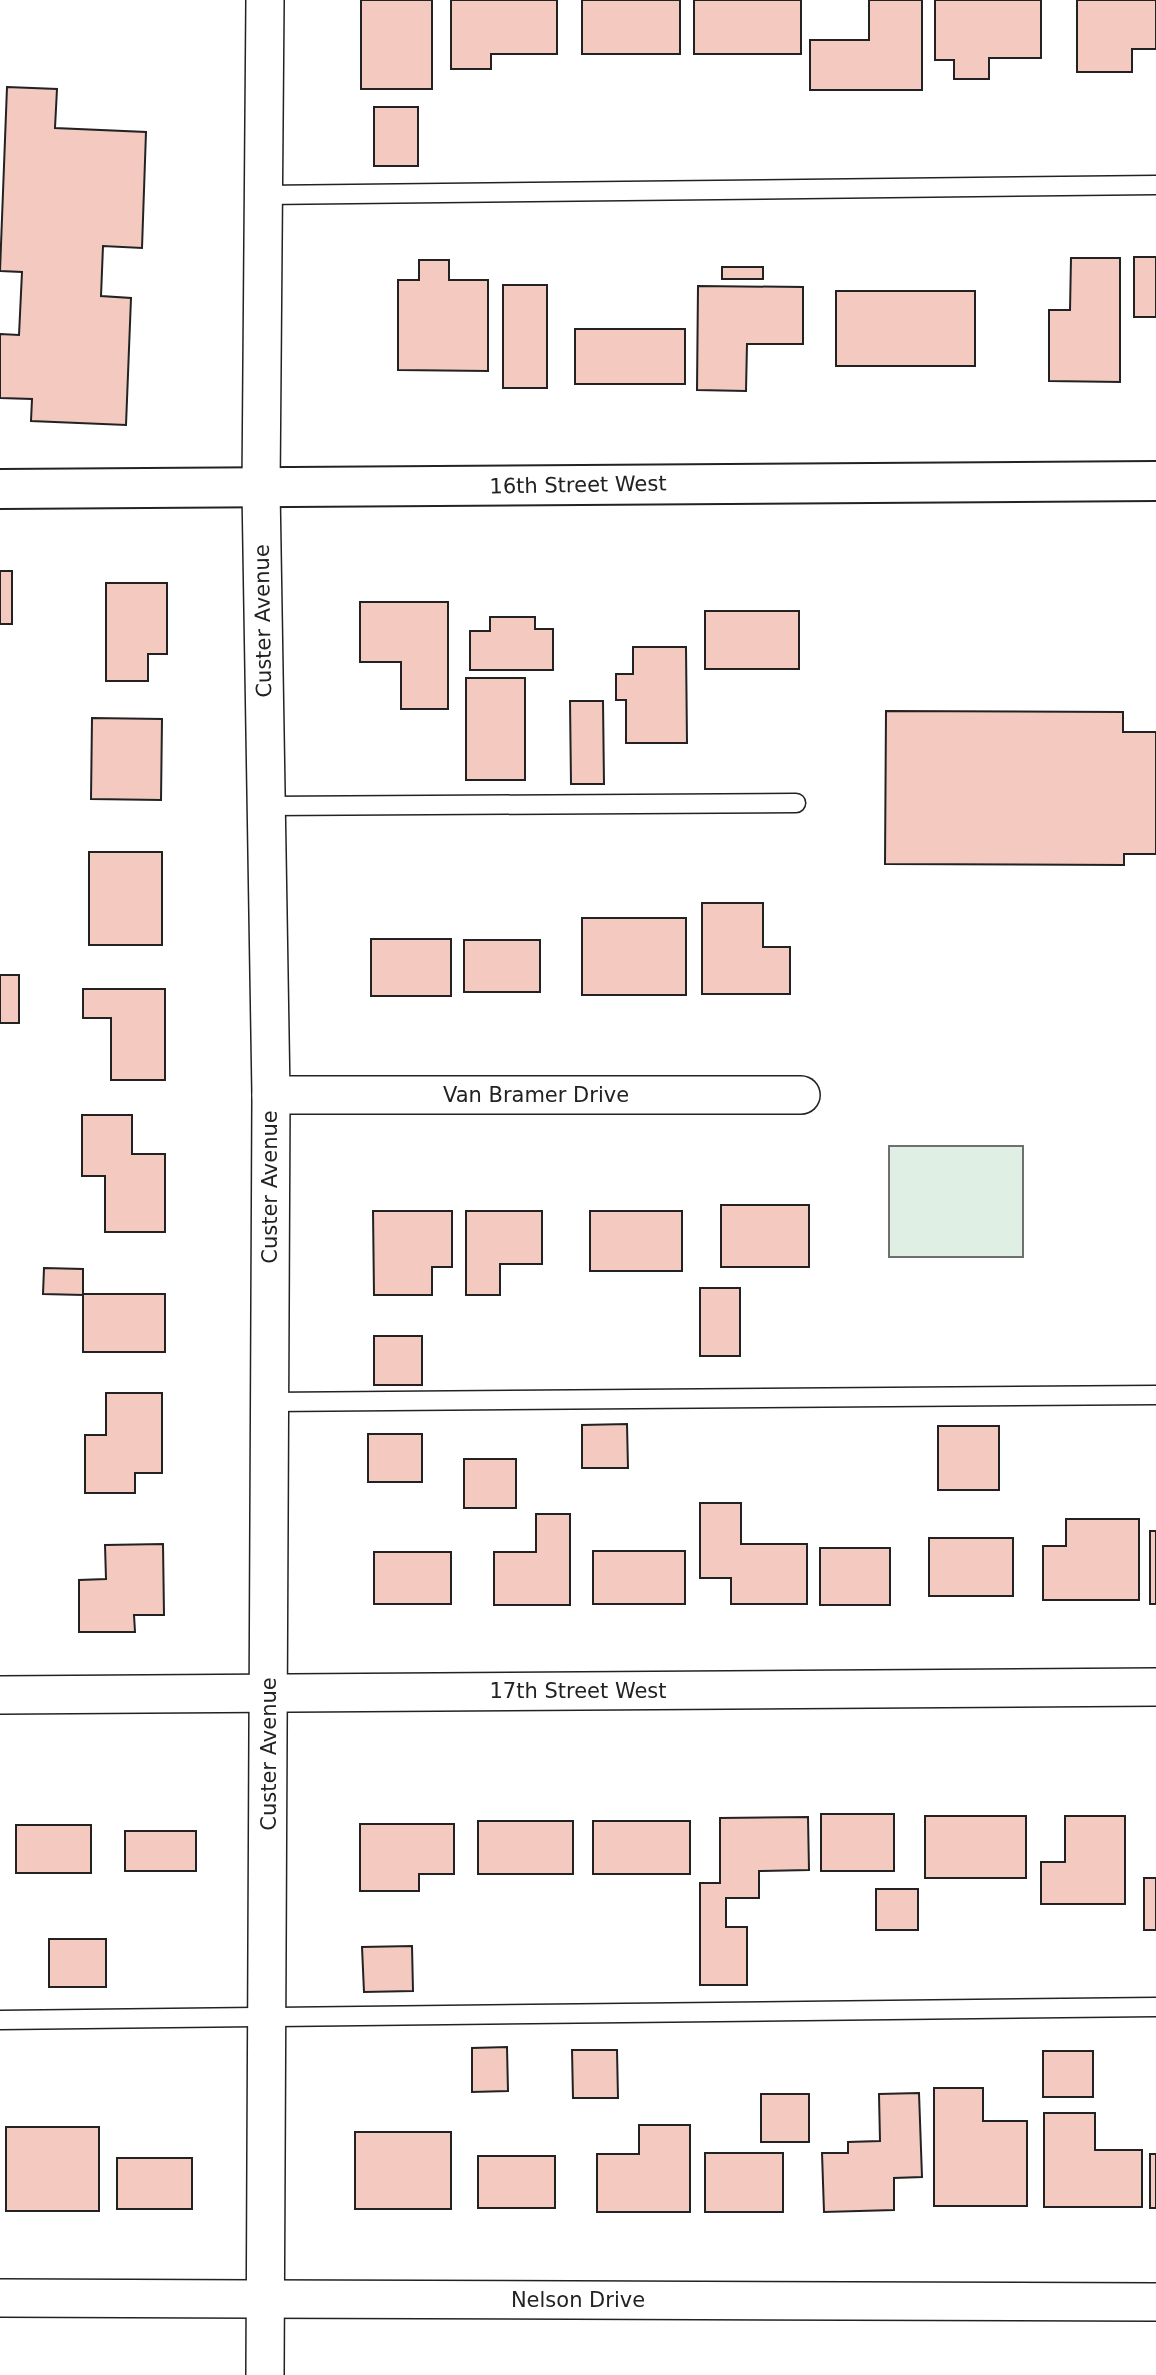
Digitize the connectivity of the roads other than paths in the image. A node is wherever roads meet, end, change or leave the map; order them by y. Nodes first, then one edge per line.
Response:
1 (265, 0) edge
2 (1156, 185) edge
3 (263, 195) junction
4 (1156, 481) edge
5 (0, 489) edge
6 (261, 489) junction
7 (796, 803) dead end
8 (266, 806) junction
9 (271, 1095) junction
10 (801, 1095) dead end
11 (1156, 1395) edge
12 (270, 1402) junction
13 (1156, 1687) edge
14 (269, 1693) junction
15 (0, 1695) edge
16 (1156, 2007) edge
17 (267, 2015) junction
18 (0, 2020) edge
19 (0, 2298) edge
20 (265, 2298) junction
21 (1156, 2302) edge
22 (265, 2375) edge

1 - 3 street, Custer Avenue
2 - 3 lane
3 - 6 street, Custer Avenue
4 - 6 street, 16th Street West
5 - 6 street, 16th Street West
6 - 8 street, Custer Avenue
7 - 8 lane
8 - 9 street, Custer Avenue
9 - 10 street, Van Bramer Drive
9 - 12 street, Custer Avenue
11 - 12 lane
12 - 14 street, Custer Avenue
13 - 14 street, 17th Street West
14 - 15 street, 17th Street West
14 - 17 street, Custer Avenue
16 - 17 lane
17 - 18 lane
17 - 20 street, Custer Avenue
19 - 20 street, Nelson Drive
20 - 21 street, Nelson Drive
20 - 22 street, Custer Avenue

